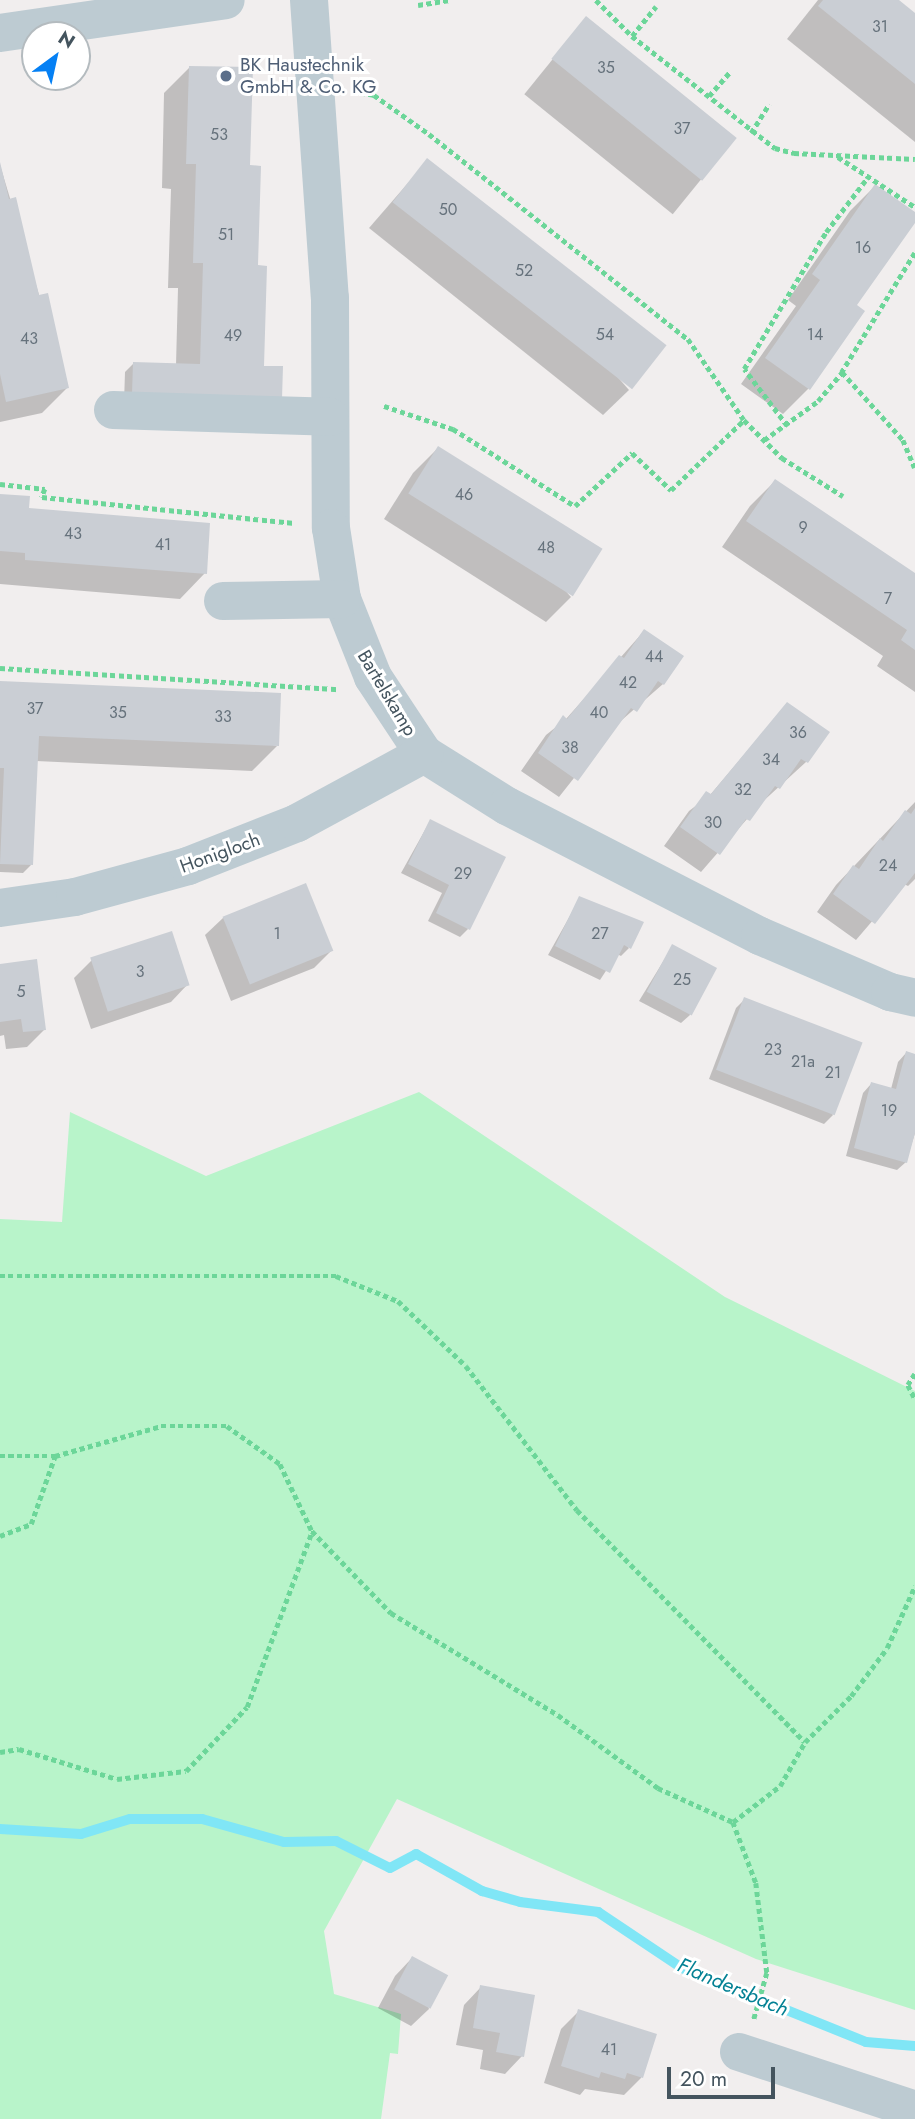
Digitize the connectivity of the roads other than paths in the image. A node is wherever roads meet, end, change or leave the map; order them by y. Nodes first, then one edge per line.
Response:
1 (226, 0) edge
2 (309, 0) edge
3 (0, 33) edge
4 (113, 410) dead end
5 (330, 417) junction
6 (342, 598) junction
7 (223, 601) dead end
8 (424, 754) junction
9 (0, 908) edge
10 (915, 998) edge
11 (738, 2052) dead end
12 (915, 2110) edge

1 - 3 street
2 - 5 street, Bartelskamp
4 - 5 street
5 - 6 street, Bartelskamp
6 - 7 street
6 - 8 street, Bartelskamp
8 - 9 street, Honigloch
8 - 10 street, Bartelskamp
11 - 12 street

